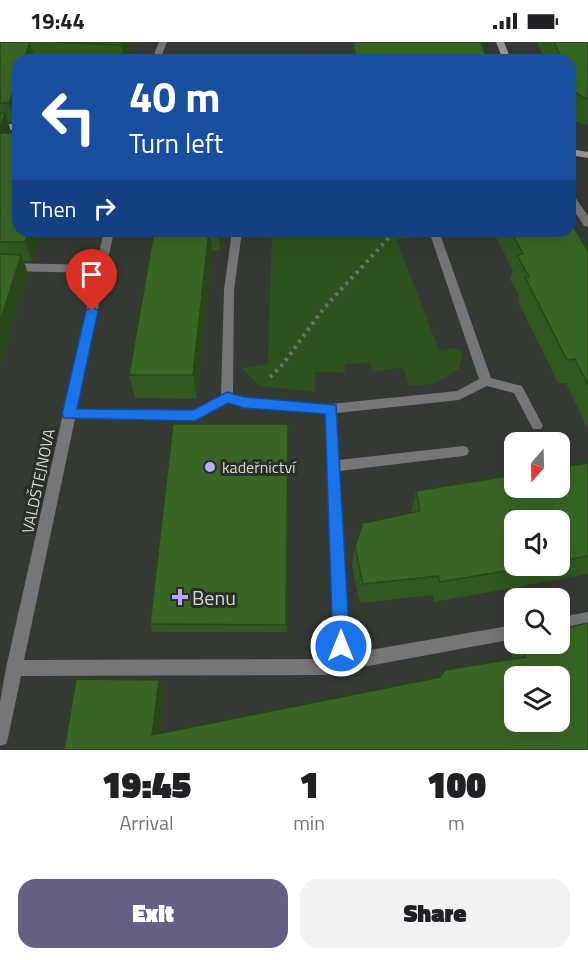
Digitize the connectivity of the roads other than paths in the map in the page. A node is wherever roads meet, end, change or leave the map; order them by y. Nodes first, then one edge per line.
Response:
1 (576, 205) edge
2 (588, 224) edge
3 (108, 237) edge
4 (236, 237) edge
5 (436, 237) edge
6 (0, 267) edge
7 (101, 269) junction
8 (486, 381) junction
9 (227, 397) junction
10 (331, 409) junction
11 (69, 414) junction
12 (537, 426) dead end
13 (464, 451) dead end
14 (335, 466) junction
15 (588, 619) edge
16 (570, 622) edge
17 (504, 634) edge
18 (341, 663) junction
19 (14, 668) junction
20 (3, 707) edge
21 (0, 738) edge

1 - 2 street
3 - 7 street, VALDŠTEJNOVA
4 - 9 street
5 - 8 street
6 - 7 street
7 - 11 street, VALDŠTEJNOVA
8 - 10 street
8 - 12 street
9 - 10 street
9 - 11 street
10 - 14 street
11 - 19 street, VALDŠTEJNOVA
13 - 14 street
14 - 18 street
15 - 16 street
17 - 18 street
18 - 19 street
19 - 20 street, VALDŠTEJNOVA
20 - 21 street, VALDŠTEJNOVA

